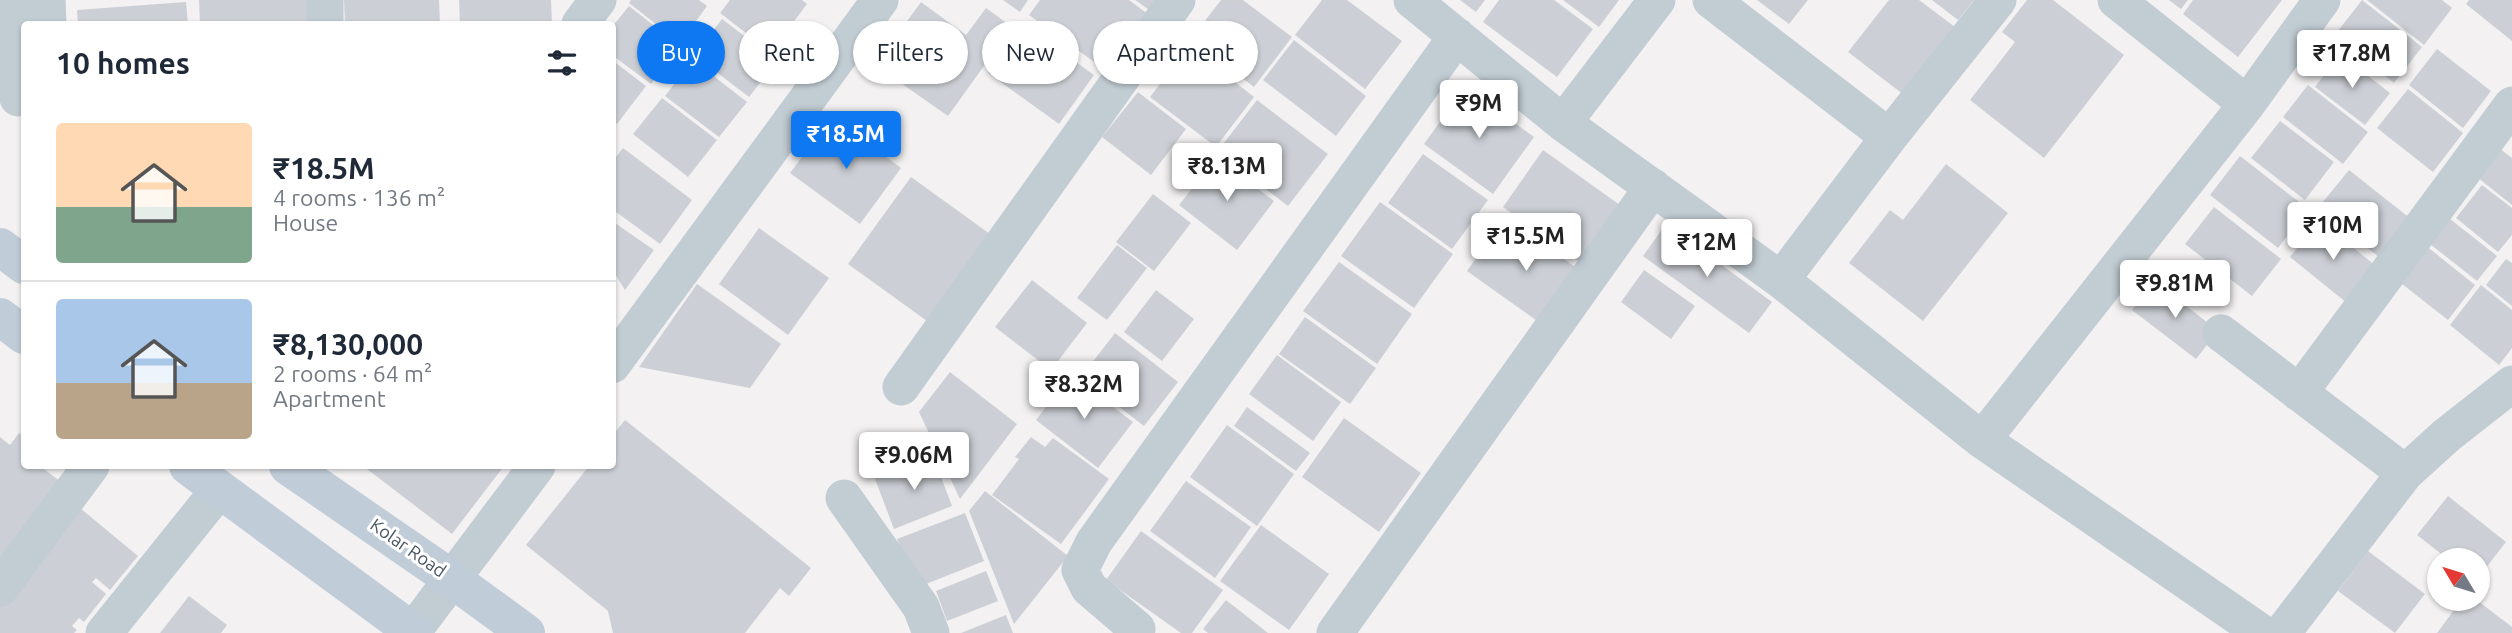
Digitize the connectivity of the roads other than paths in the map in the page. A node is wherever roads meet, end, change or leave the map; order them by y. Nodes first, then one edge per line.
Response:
1 (14, 0) edge
2 (47, 0) edge
3 (325, 0) edge
4 (598, 0) edge
5 (1177, 0) edge
6 (1412, 0) edge
7 (1657, 0) edge
8 (1711, 0) edge
9 (1998, 0) edge
10 (2116, 0) edge
11 (2322, 0) edge
12 (864, 6) edge
13 (48, 21) edge
14 (325, 21) edge
15 (582, 21) edge
16 (1457, 36) junction
17 (18, 98) dead end
18 (2247, 104) junction
19 (2512, 105) edge
20 (1563, 123) junction
21 (1889, 137) junction
22 (1653, 187) junction
23 (0, 247) edge
24 (21, 263) edge
25 (1782, 280) junction
26 (0, 317) edge
27 (626, 328) edge
28 (21, 333) edge
29 (2221, 333) dead end
30 (616, 354) edge
31 (2512, 384) edge
32 (901, 387) dead end
33 (2299, 393) junction
34 (1982, 440) junction
35 (90, 469) edge
36 (192, 469) edge
37 (292, 469) edge
38 (535, 469) edge
39 (2405, 473) junction
40 (219, 490) junction
41 (844, 498) dead end
42 (452, 579) junction
43 (0, 588) edge
44 (1137, 629) dead end
45 (414, 632) edge
46 (104, 633) edge
47 (526, 633) edge
48 (931, 633) edge
49 (1335, 633) edge
50 (2262, 633) edge
51 (2282, 633) edge

1 - 17 street
2 - 13 street
3 - 14 street
4 - 15 street
5 - 32 street
6 - 16 street
7 - 20 street
8 - 21 street
9 - 21 street
10 - 18 street
11 - 18 street
12 - 27 street
16 - 20 street
16 - 44 street
18 - 34 street
19 - 33 street
20 - 22 street
21 - 25 street
22 - 25 street
22 - 49 street
23 - 24 main road
25 - 34 street
26 - 28 main road
27 - 30 street
29 - 33 street
31 - 39 street
33 - 39 street
34 - 50 street
35 - 43 street
36 - 40 main road
37 - 42 main road, Kolar Road
38 - 42 street
39 - 51 street
40 - 45 main road
40 - 46 street
41 - 48 street
42 - 45 street
42 - 47 main road, Kolar Road

